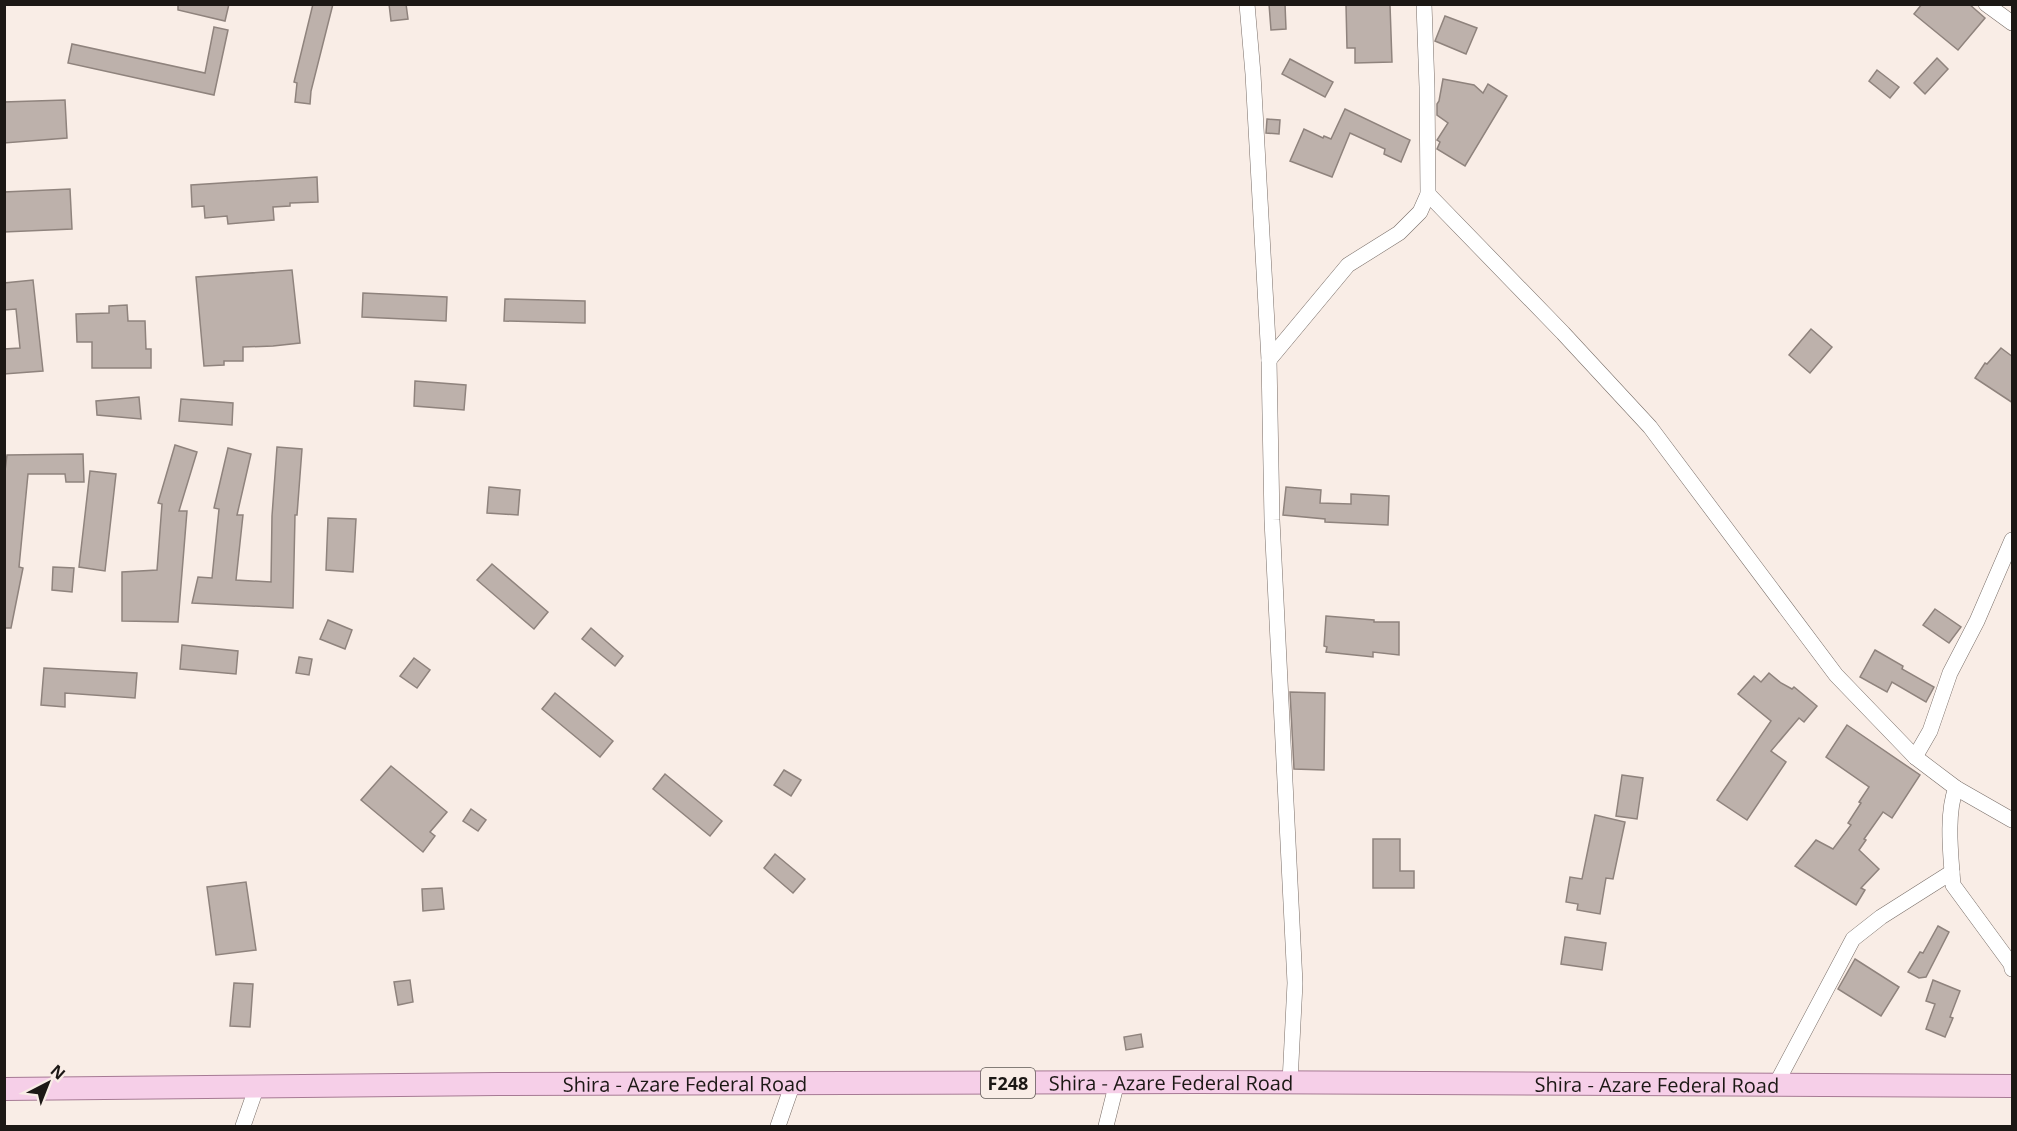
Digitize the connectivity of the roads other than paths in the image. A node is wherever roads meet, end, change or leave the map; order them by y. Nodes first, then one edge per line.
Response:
1 (1247, 4) edge
2 (1424, 4) edge
3 (1986, 4) edge
4 (2013, 23) edge
5 (1428, 194) junction
6 (1269, 360) junction
7 (2013, 540) edge
8 (1914, 757) junction
9 (1956, 788) junction
10 (2013, 820) edge
11 (1952, 872) junction
12 (2013, 969) edge
13 (1117, 1082) junction
14 (1290, 1082) junction
15 (793, 1083) junction
16 (257, 1086) junction
17 (1775, 1086) junction
18 (2013, 1086) edge
19 (4, 1089) edge
20 (243, 1126) edge
21 (778, 1126) edge
22 (1106, 1126) edge

1 - 6 street
2 - 5 street
3 - 4 street
5 - 6 street
5 - 8 street
6 - 14 street
7 - 8 street
8 - 9 street
9 - 10 street
9 - 11 street
11 - 12 street
11 - 17 street
13 - 14 main road, Shira - Azare Federal Road / F248
13 - 15 main road, Shira - Azare Federal Road / F248
13 - 22 street
14 - 17 main road, Shira - Azare Federal Road / F248
15 - 16 main road, Shira - Azare Federal Road / F248
15 - 21 street
16 - 19 main road, Shira - Azare Federal Road / F248
16 - 20 street
17 - 18 main road, Shira - Azare Federal Road / F248

